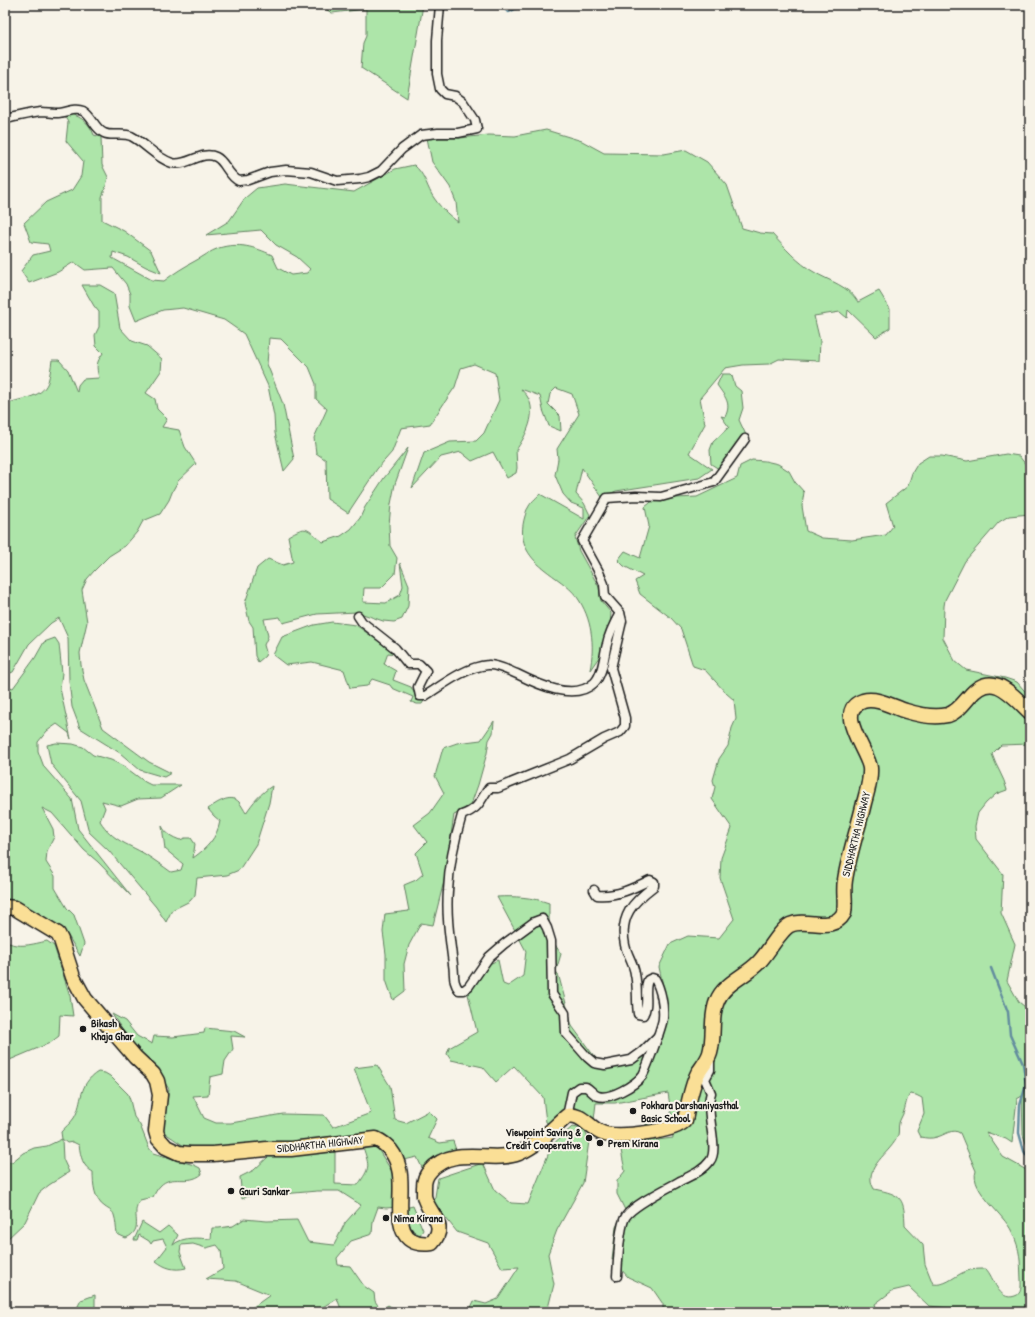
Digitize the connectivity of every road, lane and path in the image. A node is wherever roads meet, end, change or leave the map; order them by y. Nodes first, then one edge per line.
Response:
1 (440, 5) edge
2 (5, 119) edge
3 (745, 439) dead end
4 (620, 613) junction
5 (358, 616) dead end
6 (1030, 712) edge
7 (594, 890) dead end
8 (5, 907) edge
9 (658, 1036) junction
10 (710, 1055) junction
11 (567, 1116) junction
12 (617, 1276) dead end

1 - 2 street
3 - 4 street
4 - 5 street
4 - 9 street
6 - 10 highway, SIDDHARTHA HIGHWAY
7 - 9 street
8 - 11 highway, SIDDHARTHA HIGHWAY
9 - 11 street
10 - 11 highway, SIDDHARTHA HIGHWAY
10 - 12 street

